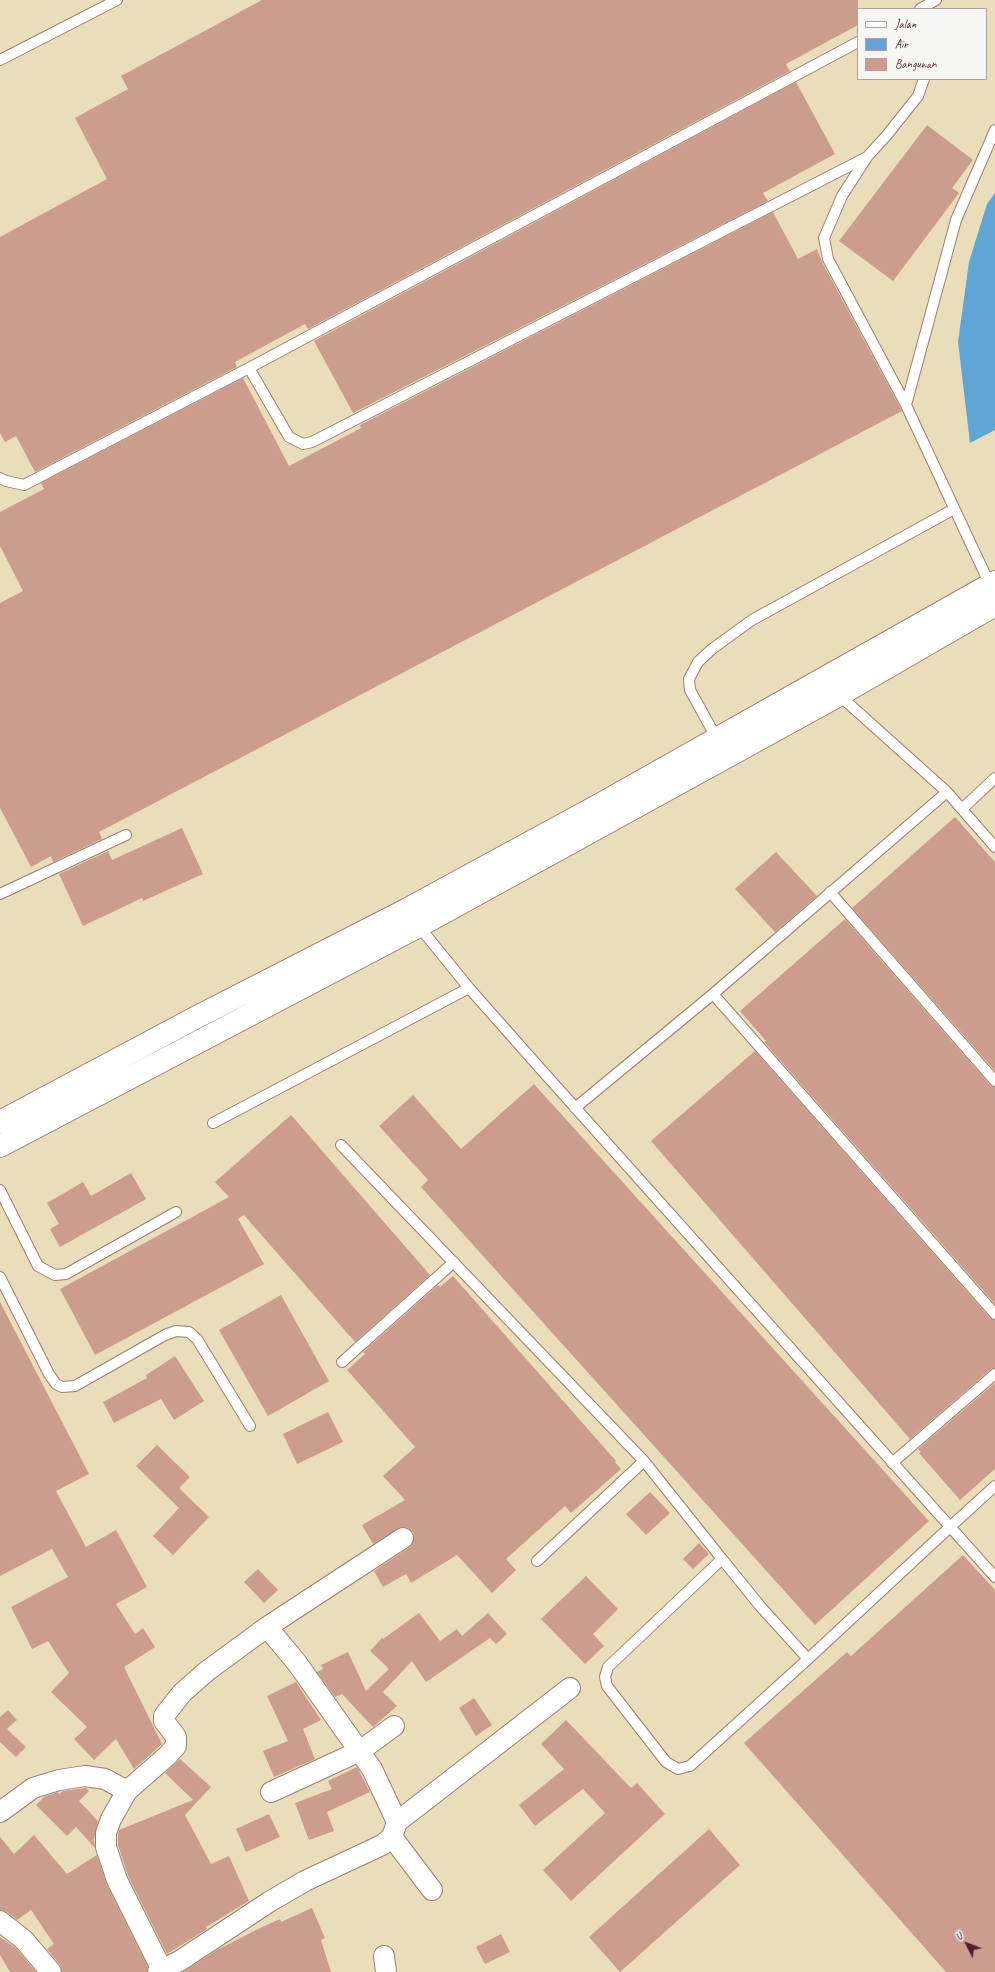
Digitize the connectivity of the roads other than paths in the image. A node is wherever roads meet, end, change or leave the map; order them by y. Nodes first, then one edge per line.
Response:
1 (117, 0) edge
2 (936, 0) edge
3 (922, 8) edge
4 (857, 43) edge
5 (0, 60) edge
6 (924, 80) edge
7 (995, 130) edge
8 (867, 157) junction
9 (249, 368) junction
10 (906, 405) junction
11 (0, 478) edge
12 (954, 509) junction
13 (994, 592) edge
14 (839, 695) junction
15 (717, 739) junction
16 (995, 778) edge
17 (947, 792) junction
18 (962, 809) junction
19 (126, 835) dead end
20 (995, 847) edge
21 (830, 892) junction
22 (0, 894) edge
23 (412, 918) junction
24 (469, 988) junction
25 (713, 994) junction
26 (995, 1081) edge
27 (575, 1108) junction
28 (0, 1122) edge
29 (213, 1123) dead end
30 (341, 1145) dead end
31 (0, 1146) edge
32 (0, 1190) edge
33 (176, 1212) dead end
34 (454, 1262) junction
35 (0, 1279) edge
36 (995, 1314) edge
37 (342, 1362) dead end
38 (995, 1374) edge
39 (250, 1426) dead end
40 (644, 1461) junction
41 (892, 1463) junction
42 (995, 1486) edge
43 (950, 1527) junction
44 (403, 1538) dead end
45 (722, 1559) junction
46 (537, 1561) dead end
47 (995, 1577) edge
48 (268, 1627) junction
49 (808, 1659) junction
50 (570, 1688) dead end
51 (394, 1726) dead end
52 (360, 1751) junction
53 (127, 1791) junction
54 (271, 1792) dead end
55 (0, 1812) edge
56 (394, 1829) junction
57 (432, 1890) dead end
58 (0, 1921) edge
59 (160, 1971) edge
60 (51, 1972) edge

1 - 5 lane
2 - 3 lane
4 - 9 lane
6 - 8 lane
7 - 10 lane
8 - 9 lane
8 - 10 lane
9 - 11 lane
10 - 12 lane
12 - 13 lane
12 - 15 lane
13 - 14 street
13 - 15 street
14 - 17 lane
14 - 23 street
15 - 23 street
16 - 18 lane
17 - 18 lane
17 - 21 lane
18 - 20 lane
19 - 22 lane
21 - 25 lane
21 - 26 lane
23 - 24 lane
23 - 28 street
23 - 31 street
24 - 27 lane
24 - 29 lane
25 - 27 lane
25 - 36 lane
27 - 41 lane
30 - 34 lane
32 - 33 lane
34 - 37 lane
34 - 40 lane
35 - 39 lane
38 - 41 lane
40 - 45 lane
40 - 46 lane
41 - 43 lane
42 - 43 lane
43 - 47 lane
43 - 49 lane
44 - 48 street
45 - 49 lane
45 - 49 lane
48 - 52 street
48 - 53 street
50 - 56 street
51 - 52 street
52 - 54 street
52 - 56 street
53 - 55 street
53 - 59 street
56 - 57 street
56 - 59 street
58 - 60 street

